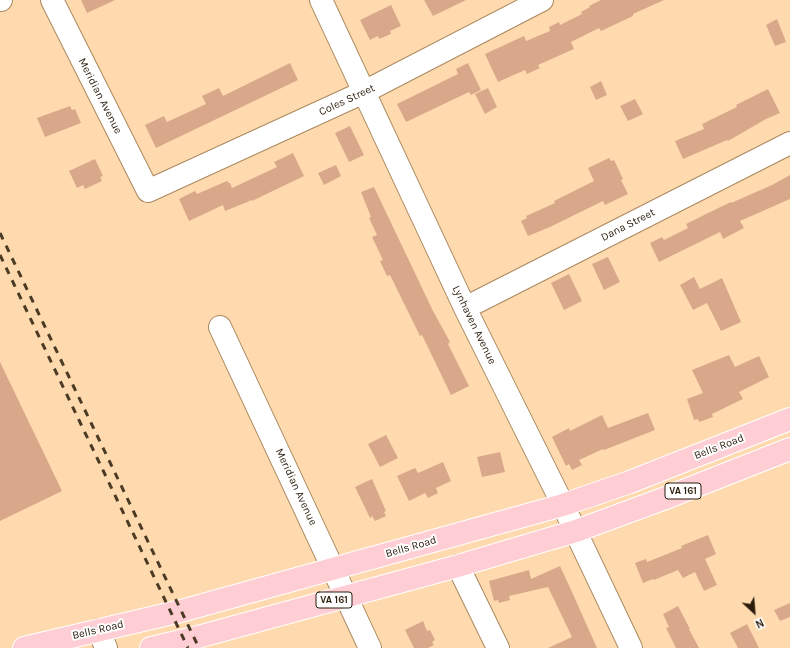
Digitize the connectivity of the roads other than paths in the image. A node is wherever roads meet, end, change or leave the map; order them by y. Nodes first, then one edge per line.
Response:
1 (52, 0) edge
2 (320, 0) edge
3 (542, 0) edge
4 (364, 92) junction
5 (790, 143) edge
6 (148, 191) joint
7 (465, 308) junction
8 (220, 327) dead end
9 (790, 419) edge
10 (790, 449) edge
11 (563, 505) junction
12 (576, 532) junction
13 (458, 566) junction
14 (334, 569) junction
15 (346, 596) junction
16 (102, 639) edge
17 (24, 648) edge
18 (151, 648) edge
19 (370, 648) edge
20 (498, 648) edge
21 (631, 648) edge

1 - 6 street, Meridian Avenue
2 - 4 street, Lynhaven Avenue
3 - 4 street, Coles Street
4 - 6 street, Coles Street
4 - 7 street, Lynhaven Avenue
5 - 7 street, Dana Street
7 - 11 street, Lynhaven Avenue
8 - 14 street, Meridian Avenue
9 - 11 main road, Bells Road / VA 161
10 - 12 main road, VA 161
11 - 12 street, Lynhaven Avenue
11 - 14 main road, Bells Road / VA 161
12 - 13 main road, VA 161
12 - 21 street, Lynhaven Avenue
13 - 15 main road, VA 161
13 - 20 street
14 - 15 street, Meridian Avenue
14 - 16 main road, Bells Road / VA 161
15 - 18 main road, VA 161
15 - 19 street, Meridian Avenue
16 - 17 main road, Bells Road / VA 161

